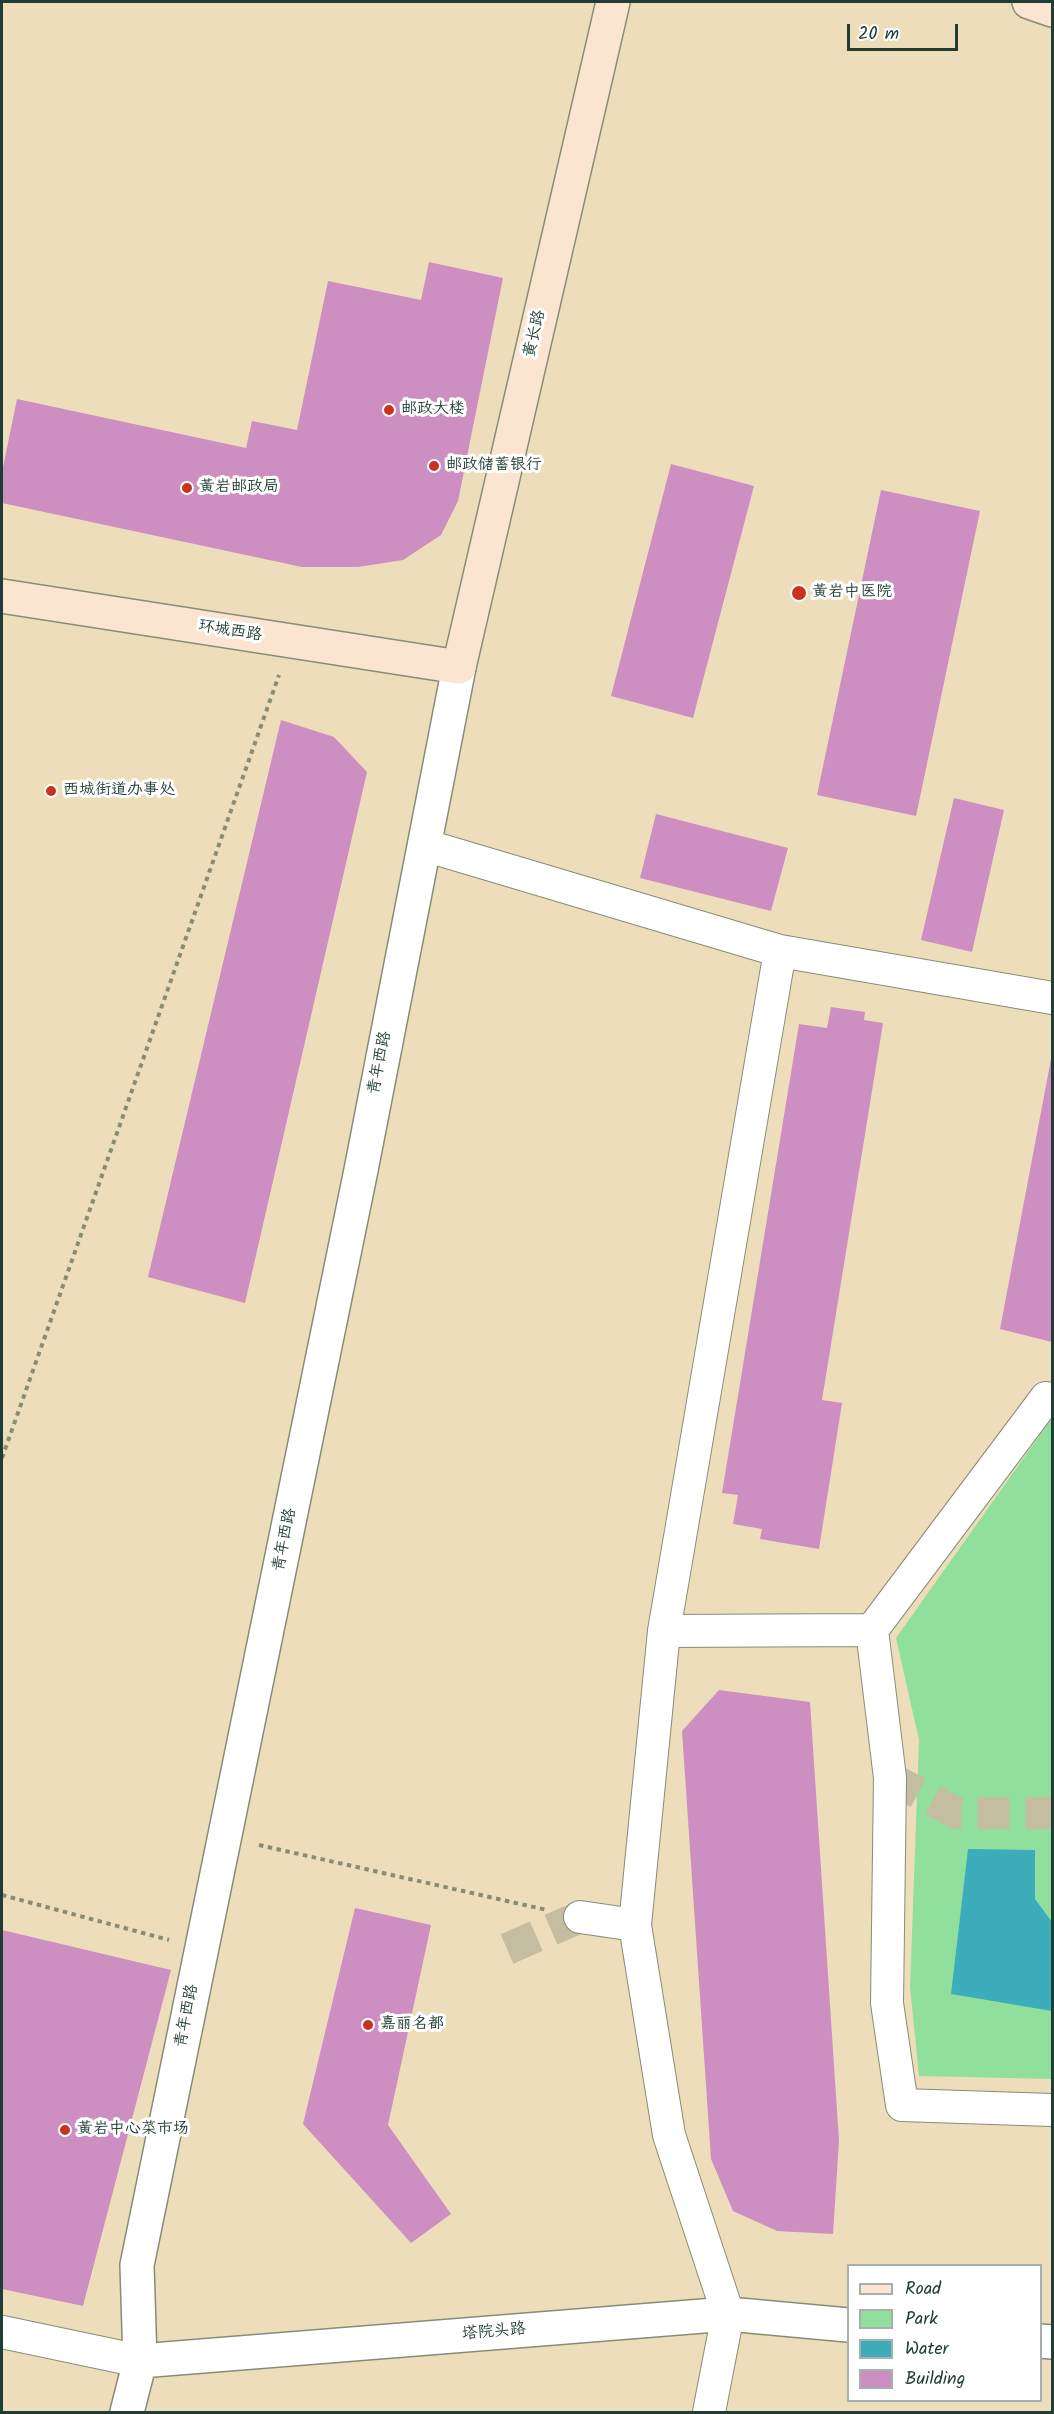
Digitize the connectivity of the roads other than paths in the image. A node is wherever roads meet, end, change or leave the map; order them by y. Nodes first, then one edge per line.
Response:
1 (613, 2) edge
2 (1029, 2) edge
3 (1053, 10) edge
4 (2, 596) edge
5 (459, 667) junction
6 (424, 845) junction
7 (780, 951) junction
8 (1053, 998) edge
9 (1053, 1399) edge
10 (872, 1630) junction
11 (664, 1631) junction
12 (580, 1917) tunnel mouth
13 (635, 1925) junction
14 (1053, 2110) edge
15 (728, 2314) junction
16 (847, 2325) edge
17 (2, 2332) edge
18 (140, 2361) junction
19 (127, 2412) edge
20 (709, 2412) edge

1 - 5 main road, 黄长路
2 - 3 main road
4 - 5 main road, 环城西路
5 - 6 street, 青年西路
6 - 7 street
6 - 18 street, 青年西路
7 - 8 street
7 - 11 street
9 - 10 street
10 - 11 street
10 - 14 street
11 - 13 street
12 - 13 street
13 - 15 street
15 - 16 street, 塔院头路
15 - 18 street, 塔院头路
15 - 20 street
17 - 18 street
18 - 19 street, 青年西路

